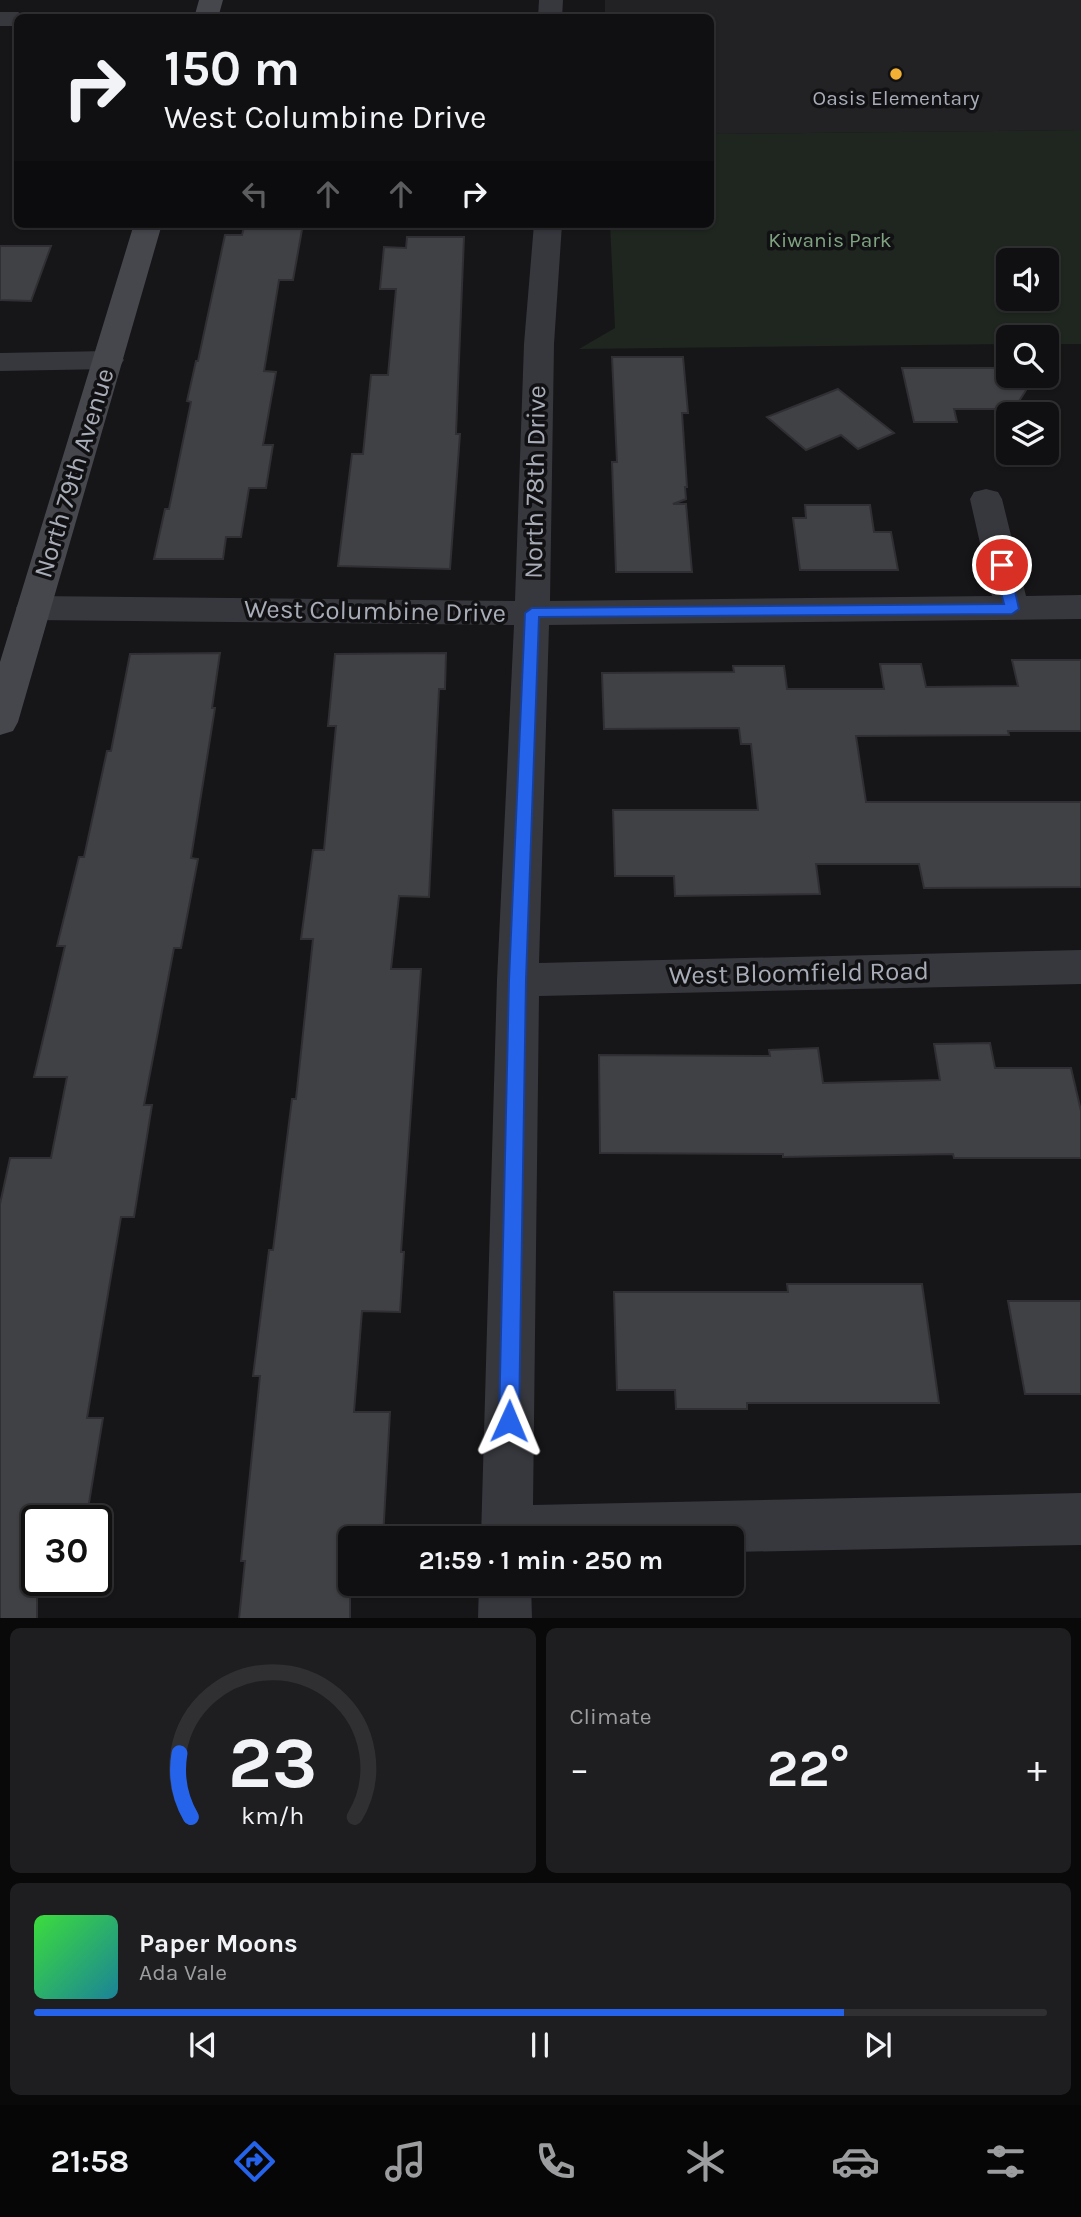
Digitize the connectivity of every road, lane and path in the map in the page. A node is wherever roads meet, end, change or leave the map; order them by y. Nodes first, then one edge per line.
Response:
1 (147, 228) edge
2 (548, 228) edge
3 (109, 360) junction
4 (0, 362) edge
5 (986, 499) dead end
6 (1081, 607) edge
7 (33, 608) junction
8 (1012, 609) junction
9 (532, 613) junction
10 (0, 722) edge
11 (1081, 967) edge
12 (518, 980) junction
13 (1081, 1519) edge
14 (507, 1526) edge
15 (744, 1528) edge
16 (505, 1596) edge
17 (505, 1618) edge

1 - 3 street, North 79th Avenue
2 - 9 street, North 78th Drive
3 - 4 street
3 - 7 street, North 79th Avenue
5 - 8 street
6 - 8 street, West Columbine Drive
7 - 9 street, West Columbine Drive
7 - 10 street, North 79th Avenue
8 - 9 street, West Columbine Drive
9 - 12 street, North 78th Drive
11 - 12 street, West Bloomfield Road
12 - 14 street, North 78th Drive
13 - 15 street
16 - 17 street

